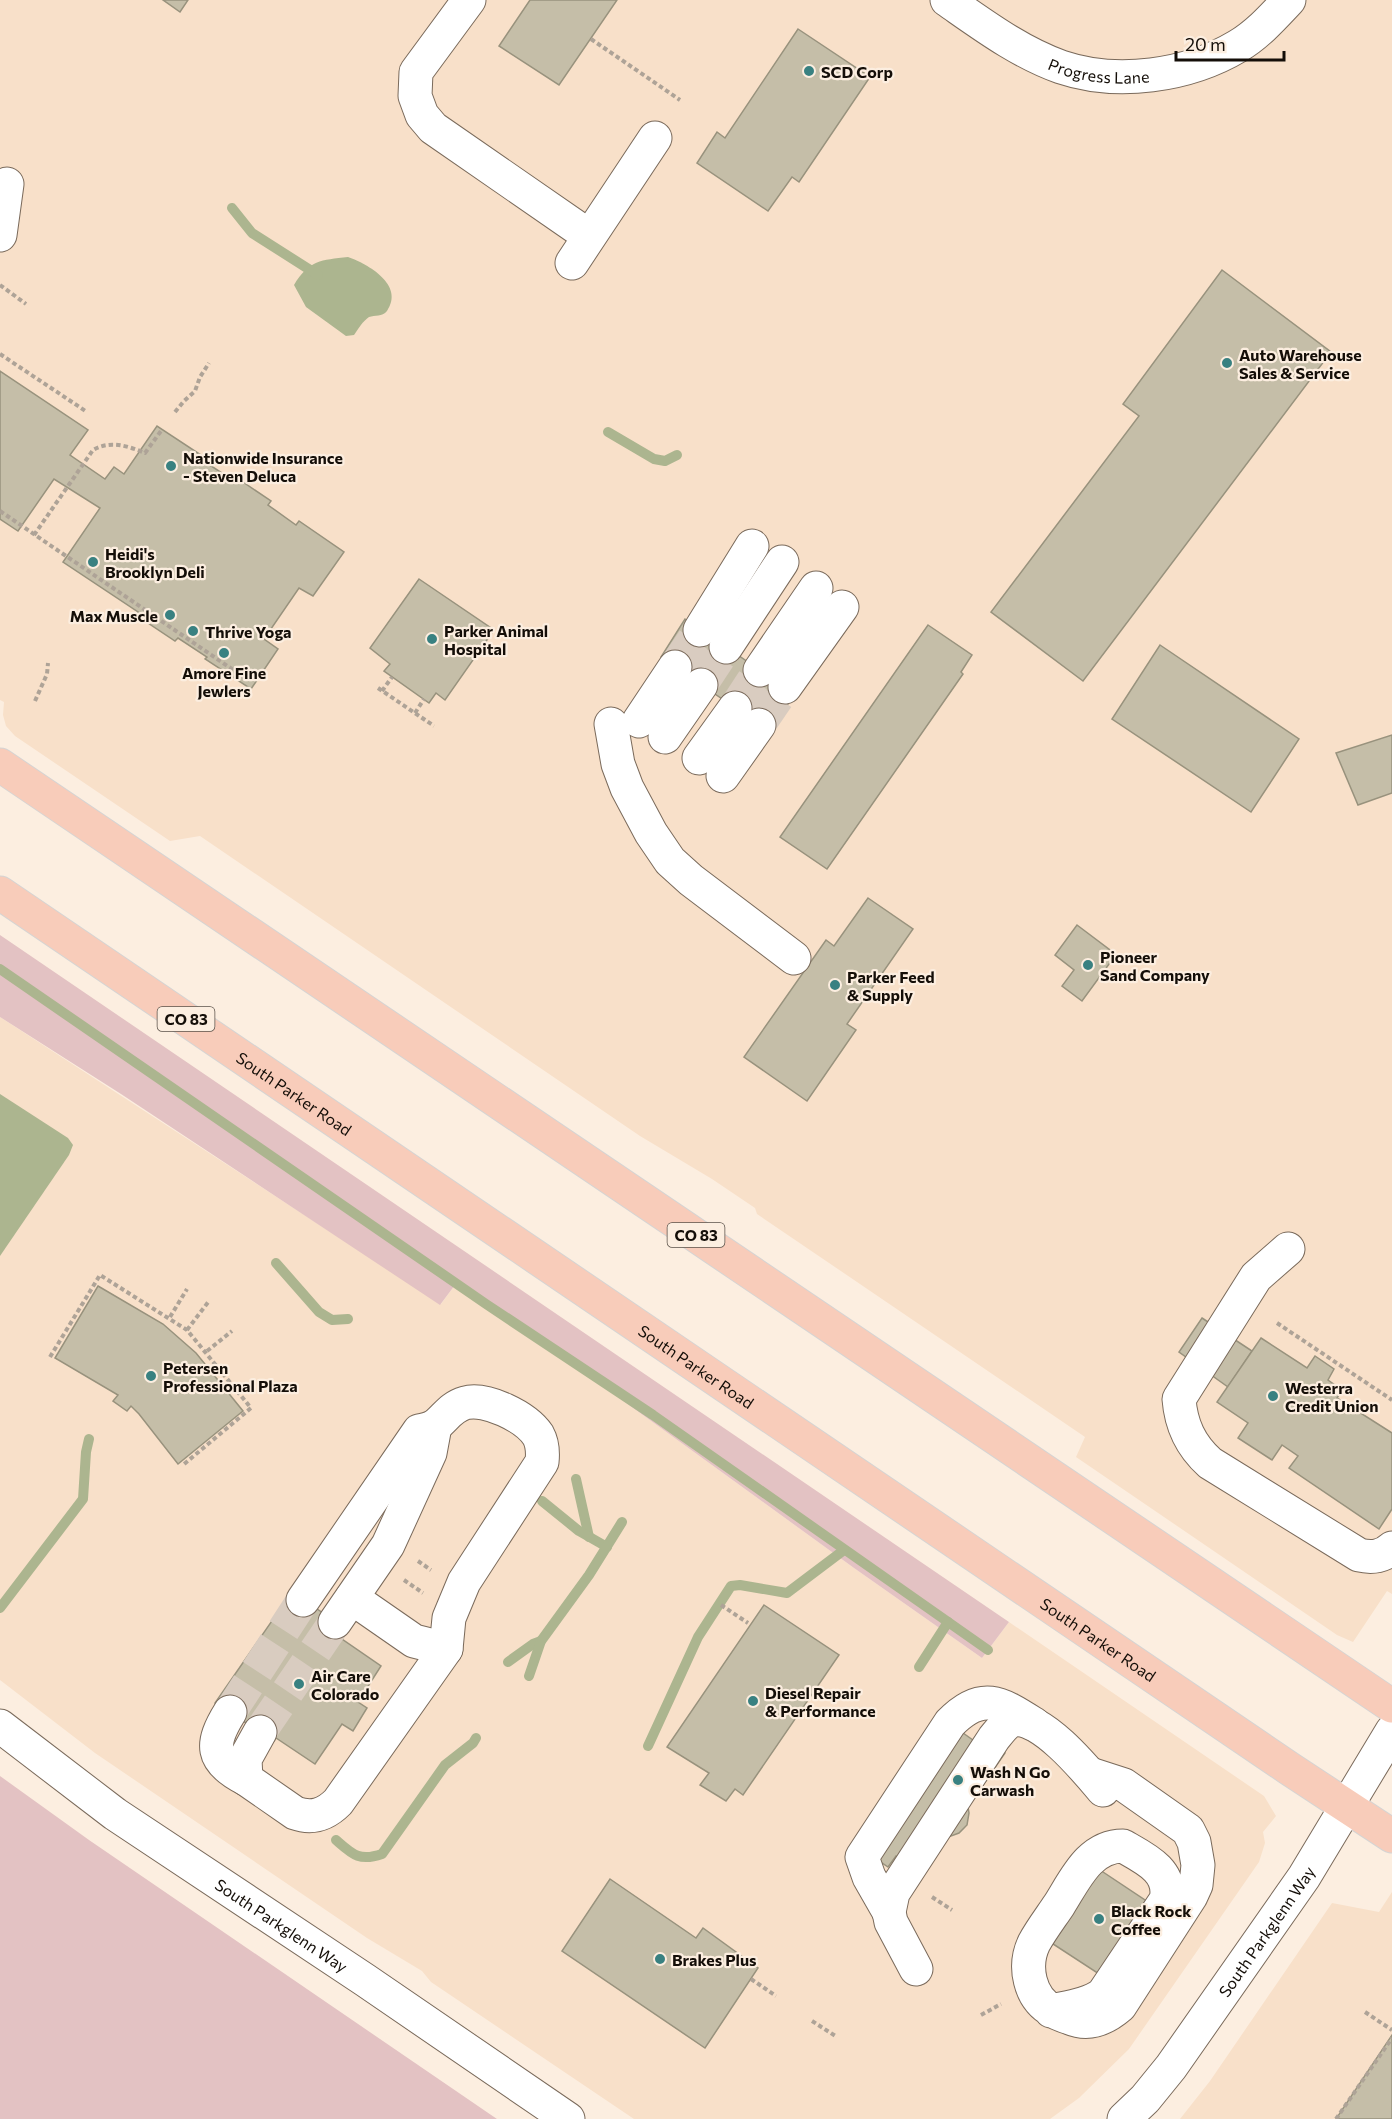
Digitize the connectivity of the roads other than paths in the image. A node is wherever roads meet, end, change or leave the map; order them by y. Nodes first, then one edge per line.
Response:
1 (469, 0) edge
2 (1289, 0) edge
3 (959, 8) edge
4 (655, 138) dead end
5 (7, 184) dead end
6 (0, 235) edge
7 (589, 236) junction
8 (572, 263) dead end
9 (753, 546) dead end
10 (782, 562) dead end
11 (829, 598) dead end
12 (675, 666) tunnel mouth
13 (773, 679) tunnel mouth
14 (701, 685) tunnel mouth
15 (747, 716) tunnel mouth
16 (638, 727) junction
17 (0, 765) edge
18 (711, 767) dead end
19 (0, 893) edge
20 (794, 958) dead end
21 (1288, 1249) dead end
22 (435, 1426) junction
23 (1392, 1548) edge
24 (303, 1600) tunnel mouth
25 (446, 1649) junction
26 (1392, 1706) edge
27 (230, 1712) tunnel mouth
28 (1034, 1724) junction
29 (0, 1726) edge
30 (1392, 1731) edge
31 (260, 1732) tunnel mouth
32 (246, 1779) junction
33 (1347, 1806) junction
34 (1392, 1836) edge
35 (889, 1912) junction
36 (916, 1970) dead end
37 (1051, 2011) junction
38 (568, 2119) edge
39 (1124, 2119) edge

1 - 7 street
2 - 3 street, Progress Lane
4 - 7 street
5 - 6 street
7 - 8 street
9 - 10 street
11 - 13 street
12 - 16 street
14 - 16 street
15 - 18 street
16 - 20 street
17 - 26 highway, CO 83
19 - 33 highway, South Parker Road / CO 83
21 - 23 street
22 - 24 street
22 - 25 street
22 - 25 street
25 - 32 street
27 - 32 street
28 - 35 street
28 - 35 street
28 - 37 street
29 - 38 street, South Parkglenn Way
30 - 33 street, South Parkglenn Way
31 - 32 street
33 - 34 highway, South Parker Road / CO 83
33 - 39 street, South Parkglenn Way
35 - 36 street
37 - 37 street

